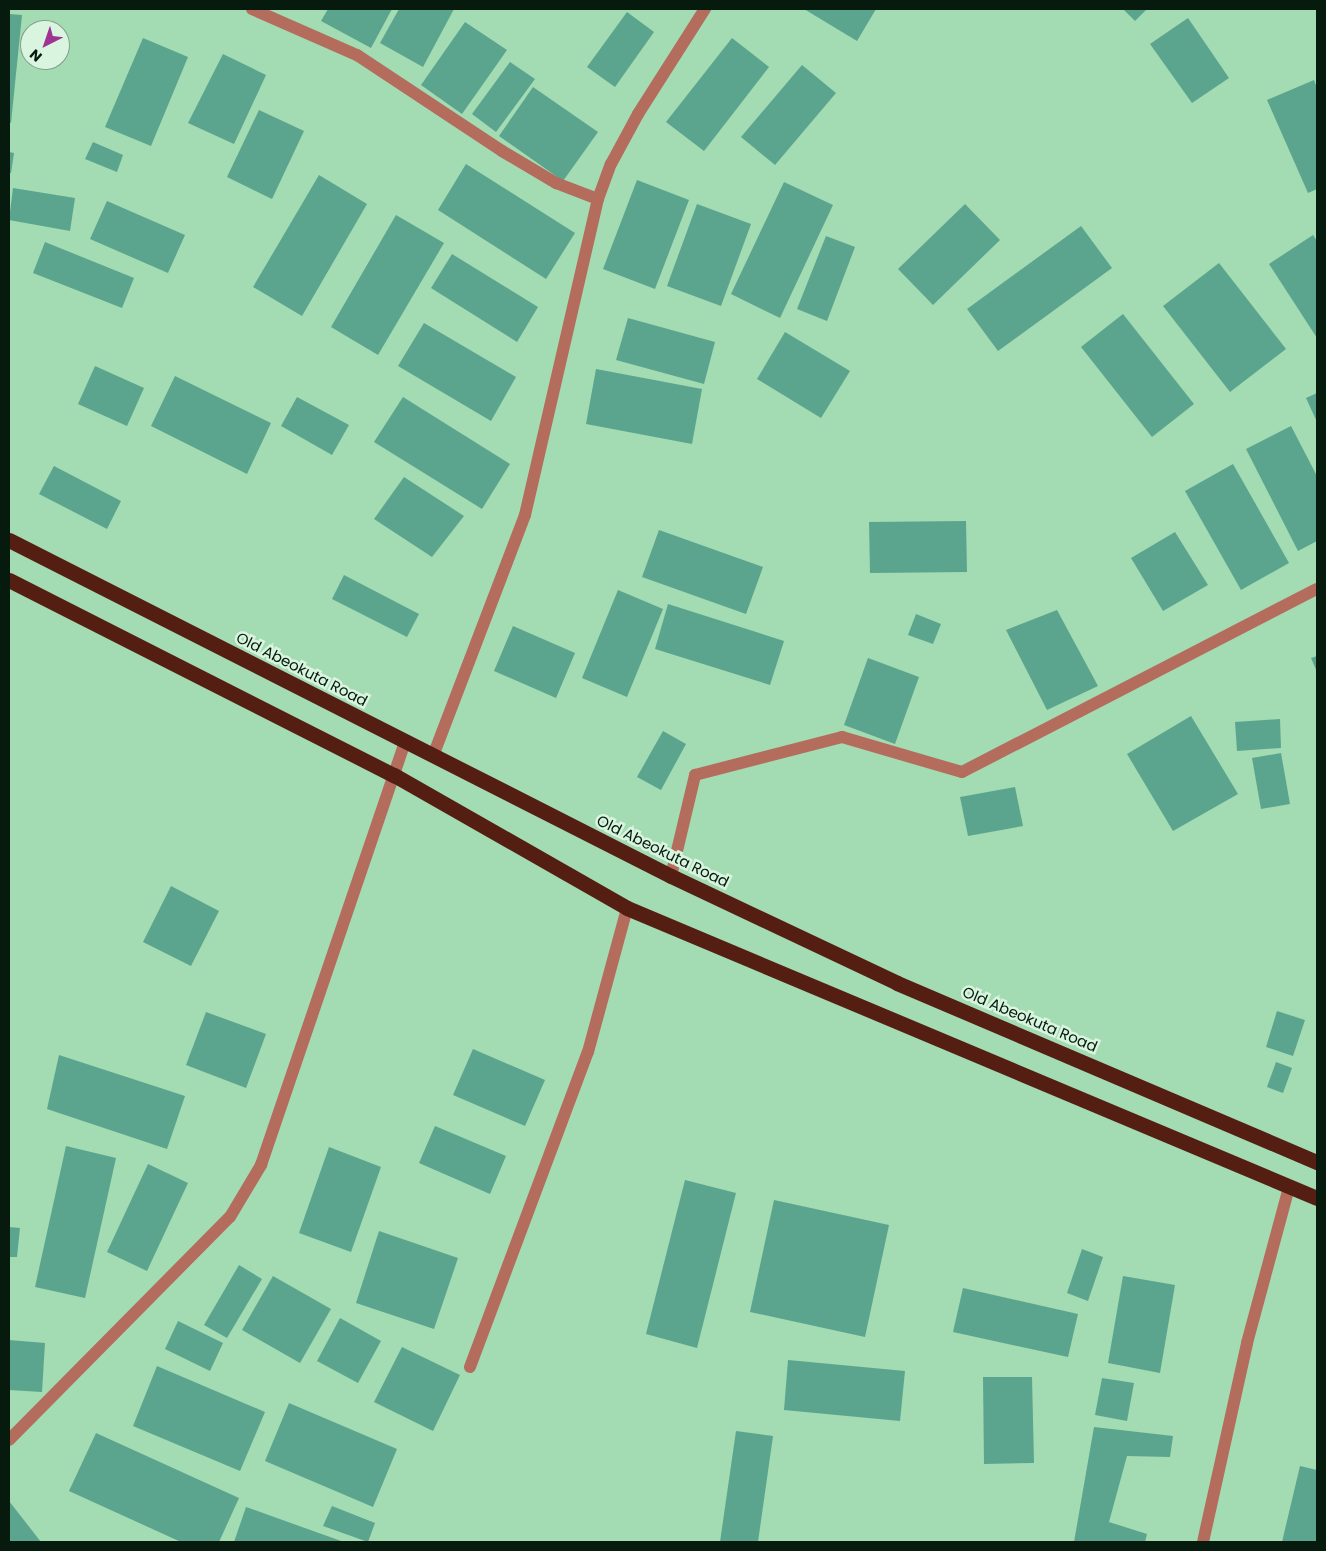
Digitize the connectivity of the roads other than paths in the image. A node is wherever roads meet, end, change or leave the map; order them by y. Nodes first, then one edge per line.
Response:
1 (252, 9) edge
2 (705, 9) edge
3 (598, 199) junction
4 (9, 540) edge
5 (9, 580) edge
6 (1317, 588) edge
7 (405, 741) junction
8 (433, 756) junction
9 (394, 775) junction
10 (671, 876) junction
11 (627, 908) junction
12 (1317, 1162) edge
13 (1289, 1187) junction
14 (1317, 1198) edge
15 (470, 1367) dead end
16 (9, 1440) edge
17 (1203, 1542) edge

1 - 3 street
2 - 3 street
3 - 8 street
4 - 7 highway, Old Abeokuta Road
5 - 9 highway
6 - 10 street
7 - 8 highway, Old Abeokuta Road
7 - 9 street
8 - 10 highway, Old Abeokuta Road
9 - 11 highway
9 - 16 street
10 - 12 highway, Old Abeokuta Road
11 - 13 highway
11 - 15 street
13 - 14 highway
13 - 17 street

